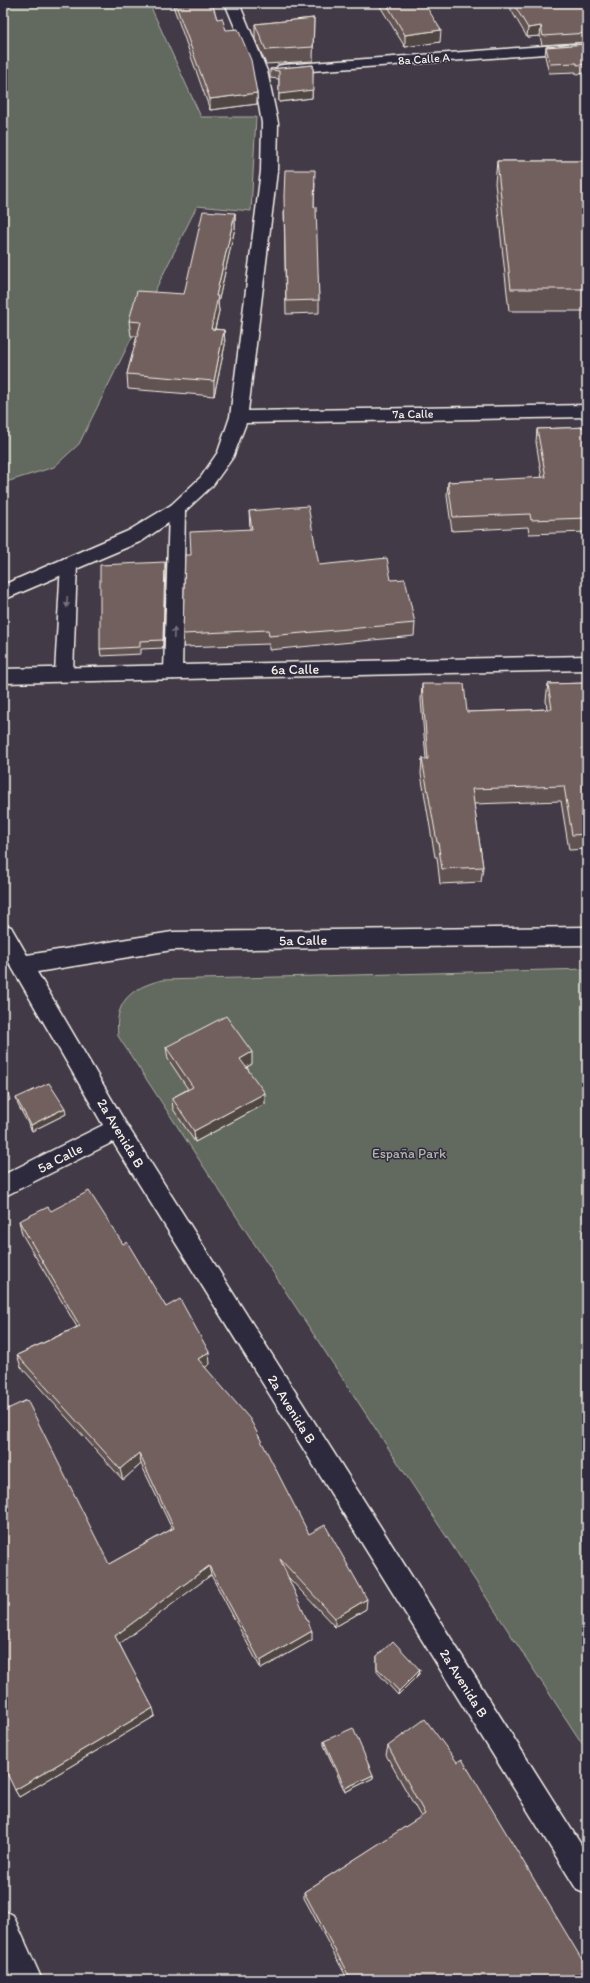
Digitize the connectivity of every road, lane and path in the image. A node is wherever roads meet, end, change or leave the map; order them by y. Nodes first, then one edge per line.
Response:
1 (232, 3) edge
2 (587, 47) edge
3 (260, 71) junction
4 (587, 411) edge
5 (239, 417) junction
6 (177, 509) junction
7 (69, 563) junction
8 (3, 593) edge
9 (587, 663) edge
10 (173, 672) junction
11 (64, 673) junction
12 (3, 676) edge
13 (3, 933) edge
14 (587, 936) edge
15 (22, 965) junction
16 (117, 1129) junction
17 (3, 1187) edge
18 (587, 1880) edge
19 (3, 1925) edge
20 (27, 1980) edge

1 - 3 street
2 - 3 street, 8a Calle A
3 - 5 street
4 - 5 street, 7a Calle
5 - 6 street
6 - 7 street
10 -> 6 lane
7 - 8 street
7 -> 11 lane
9 - 10 street, 6a Calle
10 - 11 street, 6a Calle
11 - 12 street, 6a Calle
13 - 15 street, 2a Avenida B
14 - 15 street, 5a Calle
15 - 16 street, 2a Avenida B
16 - 17 street, 5a Calle
16 - 18 street, 2a Avenida B
19 - 20 street

